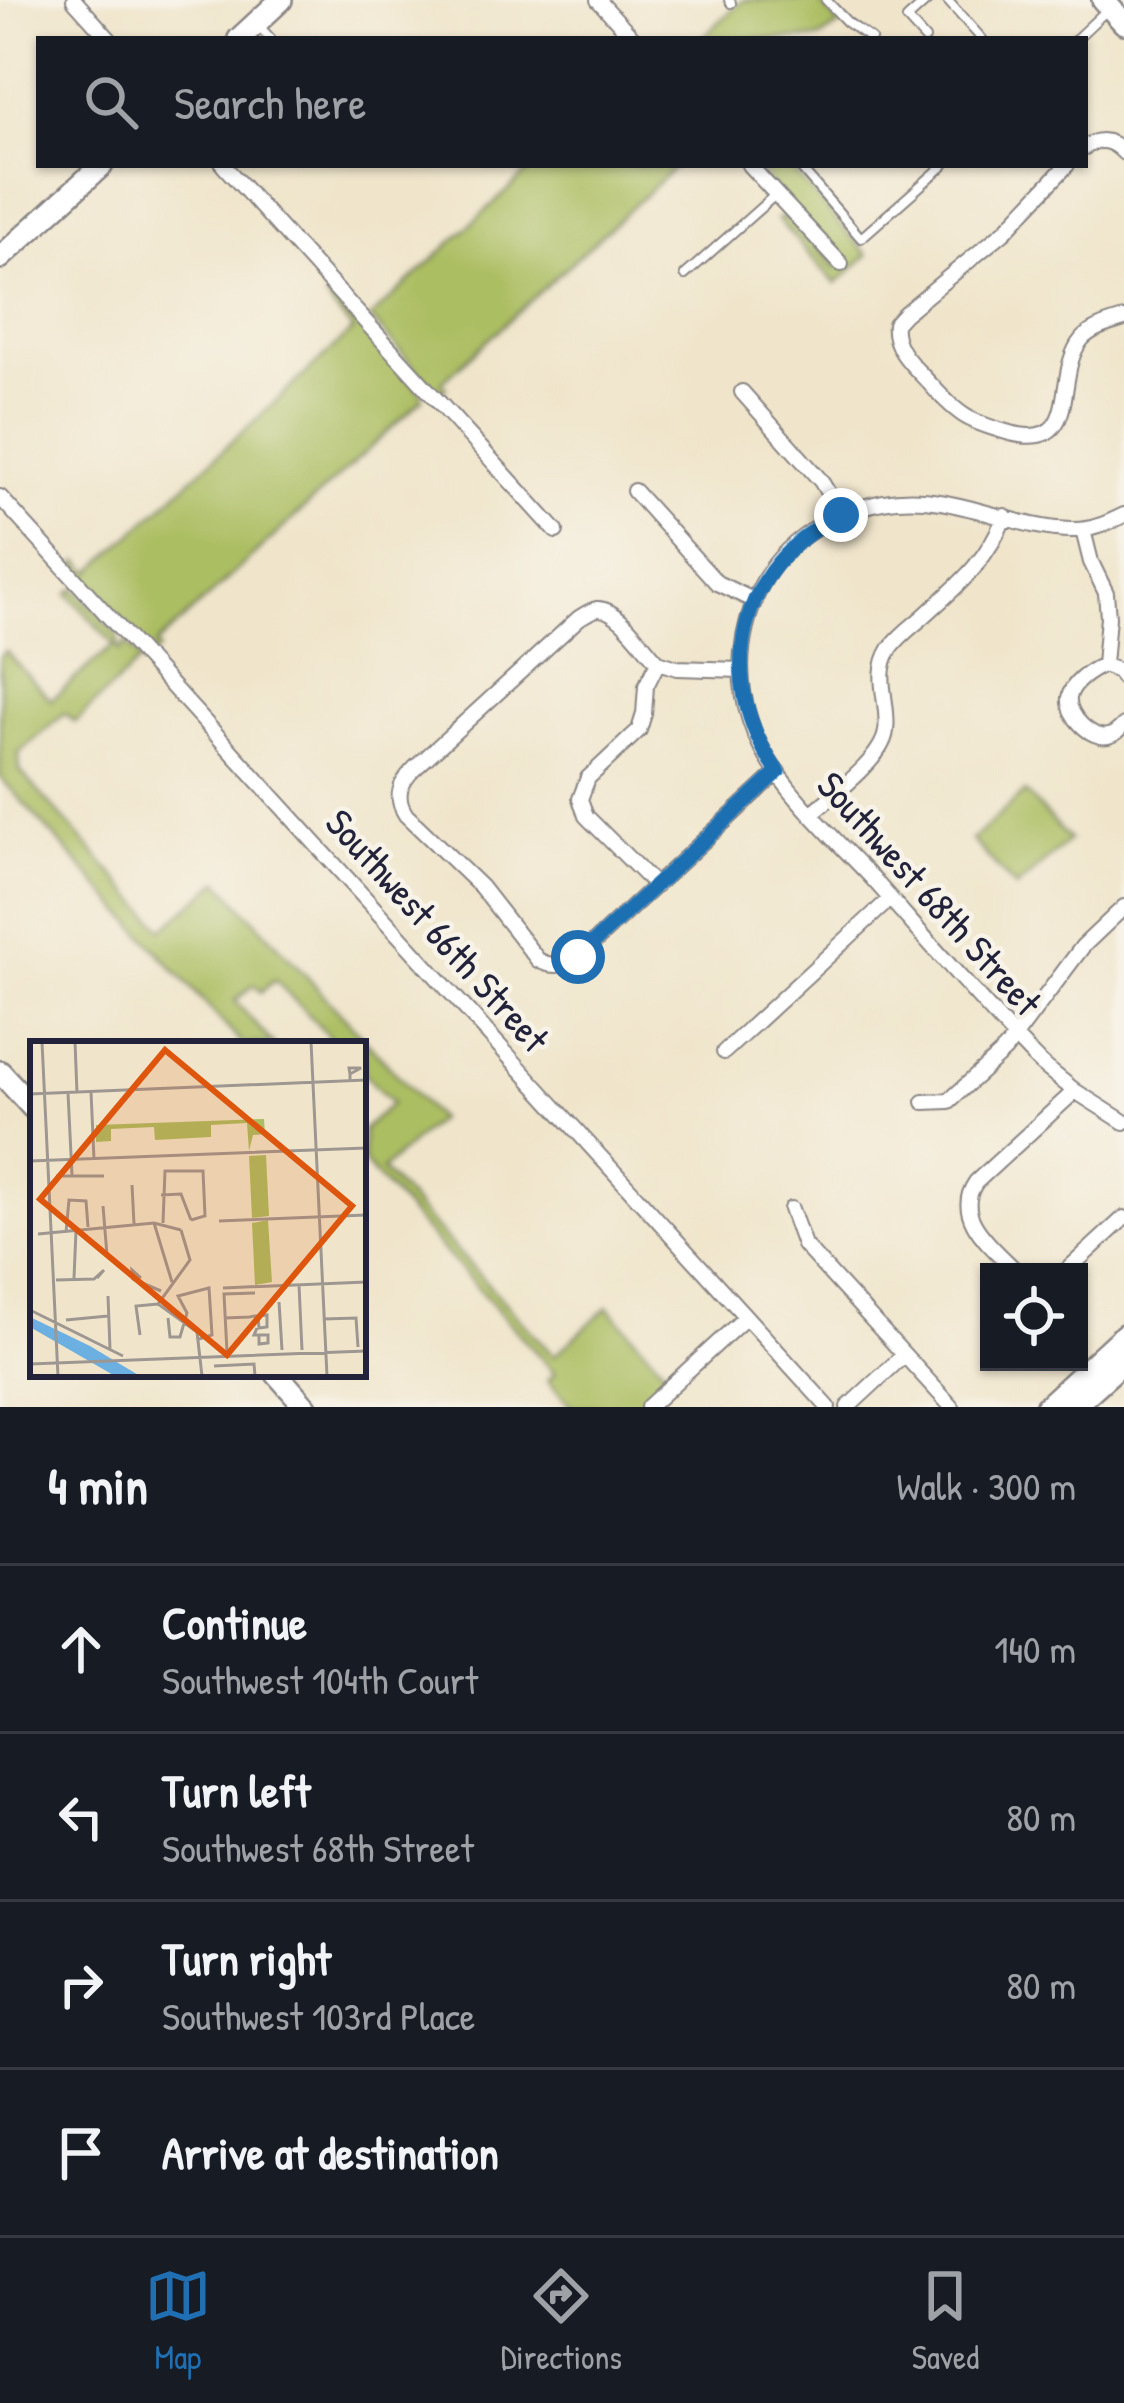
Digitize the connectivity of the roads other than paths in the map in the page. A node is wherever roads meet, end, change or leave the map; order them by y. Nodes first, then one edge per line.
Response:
1 (74, 0) edge
2 (281, 0) edge
3 (598, 0) edge
4 (928, 0) edge
5 (947, 0) edge
6 (833, 2) edge
7 (1114, 8) edge
8 (263, 31) edge
9 (107, 36) edge
10 (631, 36) edge
11 (867, 36) edge
12 (923, 36) edge
13 (979, 36) edge
14 (1080, 36) edge
15 (1088, 145) edge
16 (1124, 153) edge
17 (99, 168) edge
18 (226, 168) edge
19 (752, 168) edge
20 (800, 168) edge
21 (941, 168) edge
22 (1064, 168) edge
23 (776, 194) junction
24 (0, 258) edge
25 (841, 264) dead end
26 (685, 275) dead end
27 (1124, 319) edge
28 (742, 392) dead end
29 (634, 491) dead end
30 (0, 497) edge
31 (841, 515) junction
32 (1124, 515) edge
33 (1005, 516) junction
34 (1083, 530) junction
35 (556, 532) dead end
36 (755, 601) junction
37 (658, 662) junction
38 (1104, 665) junction
39 (741, 670) junction
40 (1124, 679) edge
41 (1124, 725) edge
42 (778, 772) junction
43 (812, 813) junction
44 (656, 886) junction
45 (890, 899) junction
46 (1124, 907) edge
47 (1015, 1036) junction
48 (724, 1052) dead end
49 (0, 1072) edge
50 (1075, 1091) junction
51 (924, 1102) dead end
52 (30, 1105) edge
53 (1124, 1122) edge
54 (791, 1209) dead end
55 (1124, 1218) edge
56 (1009, 1263) edge
57 (1075, 1263) edge
58 (746, 1317) junction
59 (1124, 1335) edge
60 (904, 1355) junction
61 (1124, 1361) edge
62 (280, 1377) edge
63 (306, 1407) edge
64 (648, 1407) edge
65 (828, 1407) edge
66 (848, 1407) edge
67 (952, 1407) edge
68 (1046, 1407) edge
69 (1073, 1407) edge

1 - 9 street
2 - 8 street
3 - 10 street
4 - 12 lane
5 - 13 lane
6 - 11 lane
7 - 14 lane
15 - 16 street
17 - 24 street
18 - 35 street
19 - 23 street
20 - 21 lane
22 - 27 street
23 - 25 street
23 - 26 lane
28 - 31 street
29 - 36 street
30 - 58 street, Southwest 66th Street
31 - 33 street
31 - 36 street
32 - 34 street
33 - 34 street
33 - 43 street
34 - 38 street
36 - 39 street
37 - 39 street
37 - 44 street
37 - 44 street
38 - 40 street
38 - 41 street
39 - 42 street, Southwest 68th Street
42 - 43 street, Southwest 68th Street
42 - 44 street
43 - 45 street, Southwest 68th Street
45 - 47 street, Southwest 68th Street
45 - 48 street
46 - 47 street
47 - 50 street, Southwest 68th Street
47 - 51 street
49 - 52 street
50 - 53 street, Southwest 68th Street
50 - 56 street
54 - 60 street
55 - 57 street
58 - 64 street
58 - 65 street, Southwest 66th Street
59 - 68 street
60 - 66 street
60 - 67 street
61 - 69 street
62 - 63 street

